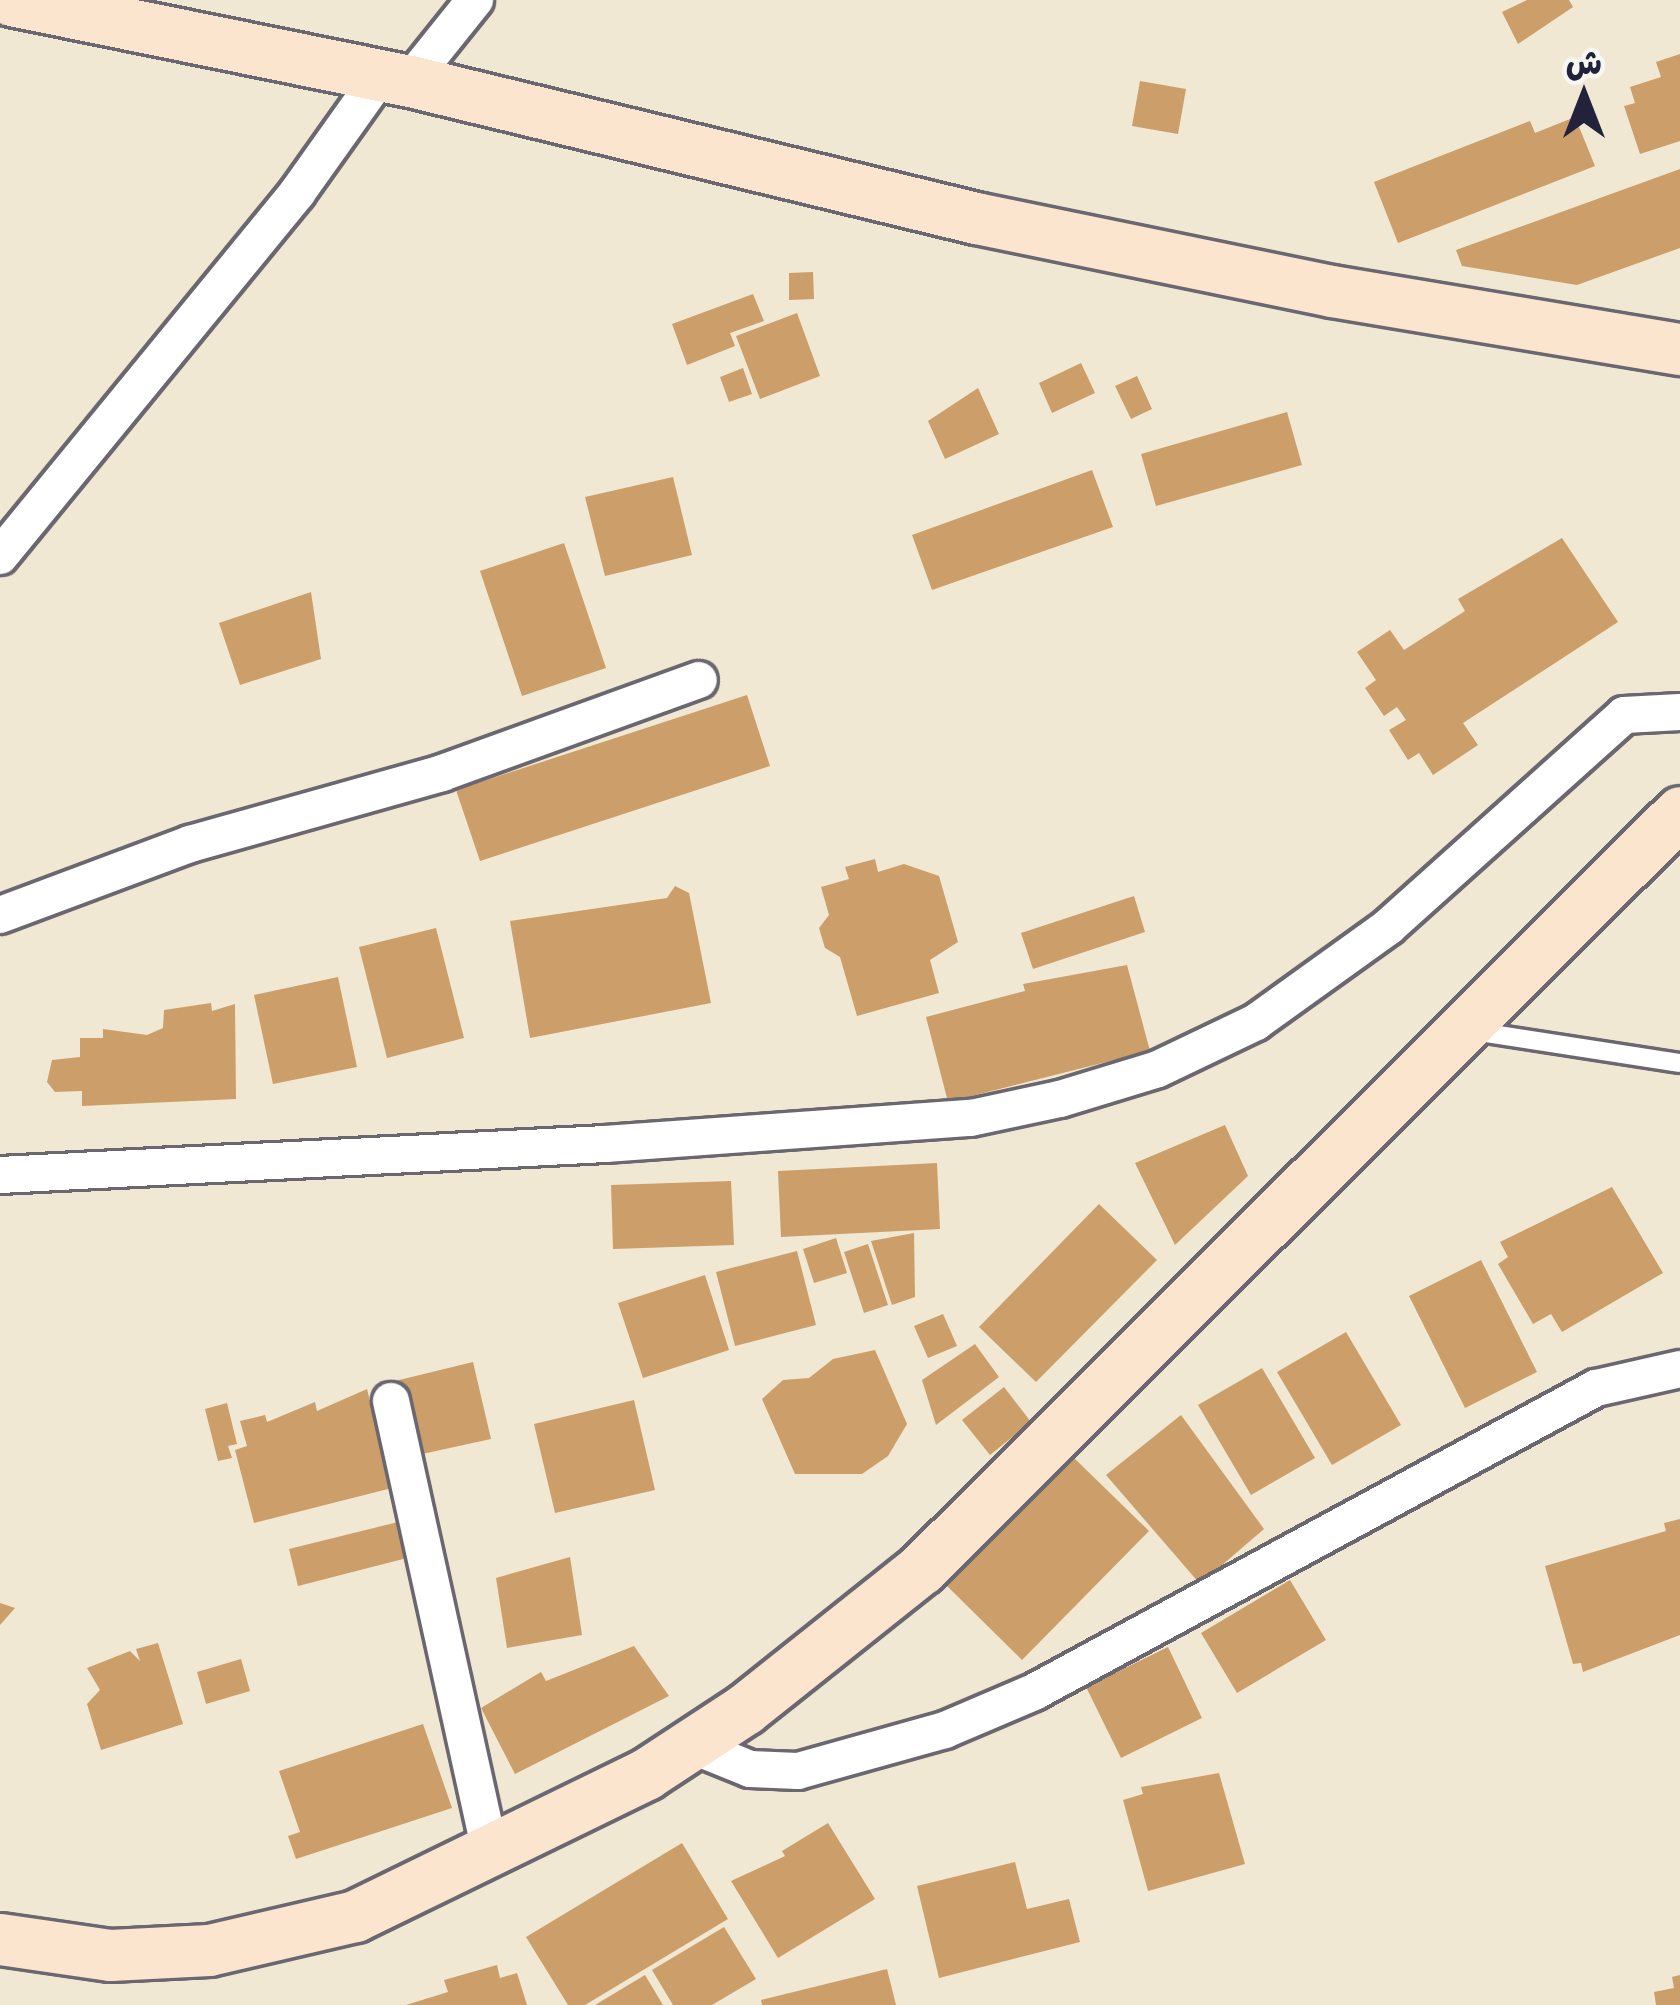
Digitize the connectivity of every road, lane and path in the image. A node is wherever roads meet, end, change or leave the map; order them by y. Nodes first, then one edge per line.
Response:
1 (11, 0) edge
2 (475, 0) edge
3 (395, 78) junction
4 (1680, 349) edge
5 (0, 556) edge
6 (699, 680) dead end
7 (1680, 712) edge
8 (1680, 812) edge
9 (0, 915) edge
10 (1462, 1030) junction
11 (1680, 1063) edge
12 (0, 1175) edge
13 (1680, 1369) edge
14 (391, 1401) dead end
15 (691, 1745) junction
16 (491, 1855) junction
17 (0, 1939) edge

1 - 3 main road
2 - 3 street
3 - 4 main road
3 - 5 street
6 - 9 street
7 - 12 street
8 - 10 main road
10 - 11 lane
10 - 15 main road
13 - 15 street
14 - 16 street
15 - 16 main road
16 - 17 main road

